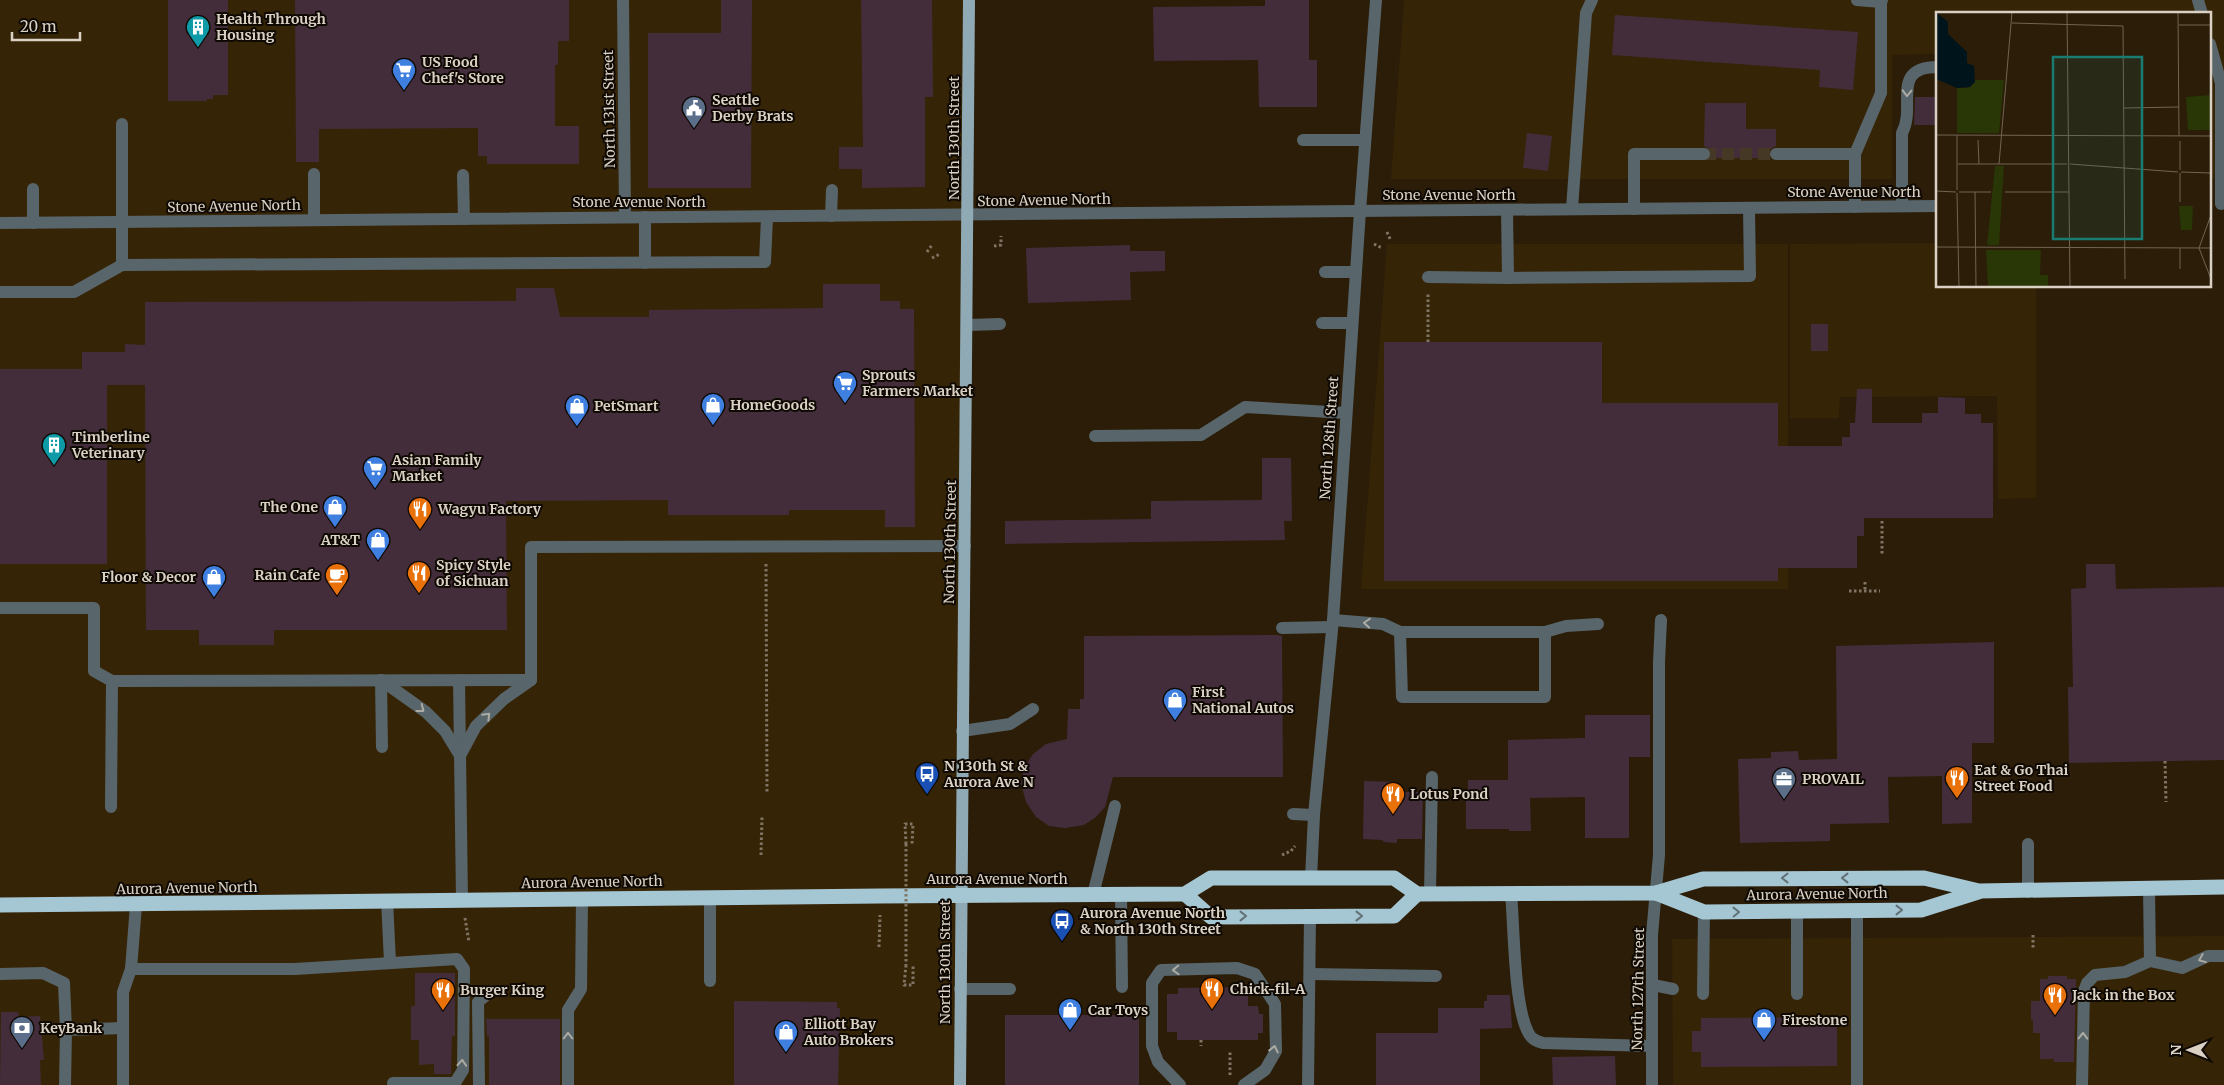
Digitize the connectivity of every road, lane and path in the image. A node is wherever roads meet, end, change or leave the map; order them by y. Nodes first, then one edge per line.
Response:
1 (623, 0) edge
2 (969, 0) edge
3 (1376, 0) edge
4 (1592, 0) edge
5 (1857, 0) edge
6 (1881, 1) edge
7 (2212, 51) edge
8 (1936, 66) edge
9 (122, 124) dead end
10 (1304, 140) dead end
11 (1365, 140) junction
12 (1704, 154) tunnel mouth
13 (1776, 154) tunnel mouth
14 (1855, 154) junction
15 (314, 174) dead end
16 (463, 175) dead end
17 (33, 189) dead end
18 (832, 190) dead end
19 (2218, 204) edge
20 (1902, 206) junction
21 (1936, 206) edge
22 (1855, 207) junction
23 (1749, 208) junction
24 (1572, 209) junction
25 (1634, 209) junction
26 (1507, 210) junction
27 (1360, 211) junction
28 (831, 216) junction
29 (969, 216) junction
30 (625, 217) junction
31 (645, 217) junction
32 (766, 217) junction
33 (464, 219) junction
34 (314, 220) junction
35 (122, 222) junction
36 (0, 223) edge
37 (33, 223) junction
38 (1387, 232) dead end
39 (1001, 236) dead end
40 (1391, 241) dead end
41 (1374, 244) dead end
42 (932, 245) dead end
43 (994, 246) dead end
44 (1382, 248) dead end
45 (927, 252) dead end
46 (940, 254) dead end
47 (932, 258) dead end
48 (645, 263) junction
49 (122, 265) junction
50 (1325, 272) dead end
51 (1356, 272) junction
52 (1428, 278) joint
53 (1508, 278) junction
54 (0, 292) edge
55 (1322, 323) dead end
56 (1352, 323) junction
57 (1000, 324) dead end
58 (968, 325) junction
59 (1428, 342) dead end
60 (1346, 414) junction
61 (1095, 436) dead end
62 (1882, 521) dead end
63 (965, 546) junction
64 (1882, 555) dead end
65 (766, 564) dead end
66 (1865, 582) dead end
67 (1849, 591) dead end
68 (1865, 591) junction
69 (1880, 591) dead end
70 (0, 608) edge
71 (1660, 620) dead end
72 (1332, 624) junction
73 (1598, 624) dead end
74 (1282, 628) dead end
75 (1400, 632) junction
76 (1545, 632) junction
77 (381, 680) junction
78 (459, 680) junction
79 (531, 680) junction
80 (112, 681) junction
81 (1034, 709) dead end
82 (962, 731) junction
83 (382, 747) dead end
84 (460, 756) junction
85 (2165, 761) dead end
86 (1432, 777) dead end
87 (766, 792) dead end
88 (2166, 802) dead end
89 (112, 806) dead end
90 (1115, 806) dead end
91 (1293, 814) dead end
92 (1314, 815) junction
93 (762, 817) dead end
94 (912, 844) dead end
95 (2028, 844) dead end
96 (761, 855) dead end
97 (1310, 878) junction
98 (2224, 887) edge
99 (2149, 888) junction
100 (1980, 891) junction
101 (2028, 892) junction
102 (1511, 893) junction
103 (1656, 893) junction
104 (1121, 894) junction
105 (1184, 894) junction
106 (1424, 894) junction
107 (961, 895) junction
108 (1093, 895) junction
109 (880, 896) junction
110 (710, 897) junction
111 (582, 899) junction
112 (387, 900) junction
113 (462, 900) junction
114 (0, 905) edge
115 (136, 905) junction
116 (1857, 910) junction
117 (1797, 911) junction
118 (1704, 912) junction
119 (1310, 916) junction
120 (2033, 935) dead end
121 (880, 946) dead end
122 (2033, 949) dead end
123 (2224, 956) edge
124 (2150, 961) junction
125 (390, 962) junction
126 (913, 966) dead end
127 (131, 969) junction
128 (0, 974) edge
129 (1310, 974) junction
130 (1436, 976) dead end
131 (710, 981) dead end
132 (1653, 985) junction
133 (1122, 987) dead end
134 (960, 989) junction
135 (1010, 989) dead end
136 (1673, 989) dead end
137 (491, 991) dead end
138 (1703, 994) dead end
139 (1797, 994) dead end
140 (123, 1028) junction
141 (66, 1030) junction
142 (1201, 1040) dead end
143 (1201, 1046) dead end
144 (1652, 1046) junction
145 (1230, 1050) dead end
146 (1230, 1070) dead end
147 (393, 1083) dead end
148 (65, 1085) edge
149 (123, 1085) edge
150 (479, 1085) edge
151 (568, 1085) edge
152 (960, 1085) edge
153 (1180, 1085) edge
154 (1244, 1085) edge
155 (1308, 1085) edge
156 (1652, 1085) edge
157 (1857, 1085) edge
158 (2082, 1085) edge

1 - 30 street, North 131st Street
2 - 29 main road, North 130th Street
3 - 11 street, North 128th Street
4 - 24 street
5 - 6 street
6 - 14 street
7 - 19 street
8 -> 20 street
9 - 35 street
10 - 11 street
11 - 27 street, North 128th Street
12 - 25 street
13 - 14 street
14 - 22 street
15 - 34 street
16 - 33 street
17 - 37 street
18 - 28 street
20 - 21 street, Stone Avenue North
20 - 22 street, Stone Avenue North
22 - 23 street, Stone Avenue North
23 - 25 street, Stone Avenue North
23 - 53 street
24 - 25 street, Stone Avenue North
24 - 26 street, Stone Avenue North
26 - 27 street, Stone Avenue North
26 - 53 street
27 - 29 street, Stone Avenue North
27 - 51 street, North 128th Street
28 - 29 street, Stone Avenue North
28 - 32 street, Stone Avenue North
29 - 58 main road, North 130th Street
30 - 31 street, Stone Avenue North
30 - 33 street, Stone Avenue North
31 - 32 street, Stone Avenue North
31 - 48 street
32 - 48 street
33 - 34 street, Stone Avenue North
34 - 35 street, Stone Avenue North
35 - 37 street, Stone Avenue North
35 - 49 street
36 - 37 street, Stone Avenue North
38 - 40 path
39 - 43 path
41 - 44 path
42 - 45 path
46 - 47 path
48 - 49 street
49 - 54 street
50 - 51 street
51 - 56 street, North 128th Street
52 - 53 street
52 - 59 path
55 - 56 street
56 - 60 street, North 128th Street
57 - 58 street
58 - 63 main road, North 130th Street
60 - 61 street
60 - 72 street, North 128th Street
62 - 64 path
63 - 79 street
63 - 82 main road, North 130th Street
65 - 87 path
66 - 68 path
67 - 68 path
68 - 69 path
70 - 80 street
71 - 103 street, North 127th Street
72 - 74 street
75 -> 72 street
72 - 92 street, North 128th Street
73 - 76 street
75 - 76 street
75 - 76 street
77 - 78 street
77 - 80 street
77 - 83 street
77 -> 84 street
78 - 79 street
78 - 84 street
84 -> 79 street
80 - 89 street
81 - 82 street
82 - 107 main road, North 130th Street
84 - 113 street
85 - 88 path
86 - 106 street
90 - 108 street
91 - 92 street
92 - 97 street, North 128th Street
93 - 96 path
94 - 126 path, bridge
95 - 101 street
97 - 105 highway, Aurora Avenue North
97 - 106 highway, Aurora Avenue North
98 - 99 highway, Aurora Avenue North
99 - 101 highway, Aurora Avenue North
99 - 124 street
100 - 101 highway, Aurora Avenue North
100 -> 103 highway, Aurora Avenue North
116 -> 100 highway, Aurora Avenue North
102 - 103 highway, Aurora Avenue North
102 - 106 highway, Aurora Avenue North
102 - 144 street
103 - 118 highway, Aurora Avenue North
103 - 132 street, North 127th Street
104 - 105 highway, Aurora Avenue North
104 - 108 highway, Aurora Avenue North
104 - 133 street
105 -> 119 highway
119 -> 106 highway
107 - 108 highway, Aurora Avenue North
107 - 109 highway, Aurora Avenue North
107 - 134 main road, North 130th Street
109 - 110 highway, Aurora Avenue North
109 - 121 path
110 - 111 highway, Aurora Avenue North
110 - 131 street
111 - 113 highway, Aurora Avenue North
151 -> 111 street
112 - 113 highway, Aurora Avenue North
112 - 115 highway, Aurora Avenue North
112 - 125 street
114 - 115 highway, Aurora Avenue North
115 - 127 street
116 - 117 highway, Aurora Avenue North
116 - 157 street
118 -> 117 highway, Aurora Avenue North
117 - 139 street
118 - 138 street
119 - 129 street
120 - 122 path
123 -> 124 street
158 -> 124 street
125 - 127 street
147 -> 125 street
127 - 140 street
128 - 141 street
129 - 130 street
129 - 155 street
132 - 136 street
132 - 144 street, North 127th Street
134 - 135 street
134 - 152 main road, North 130th Street
137 - 150 street
140 - 141 street
140 - 149 street
141 - 148 street
142 - 143 path
144 - 156 street, North 127th Street
145 - 146 path
154 -> 153 street

